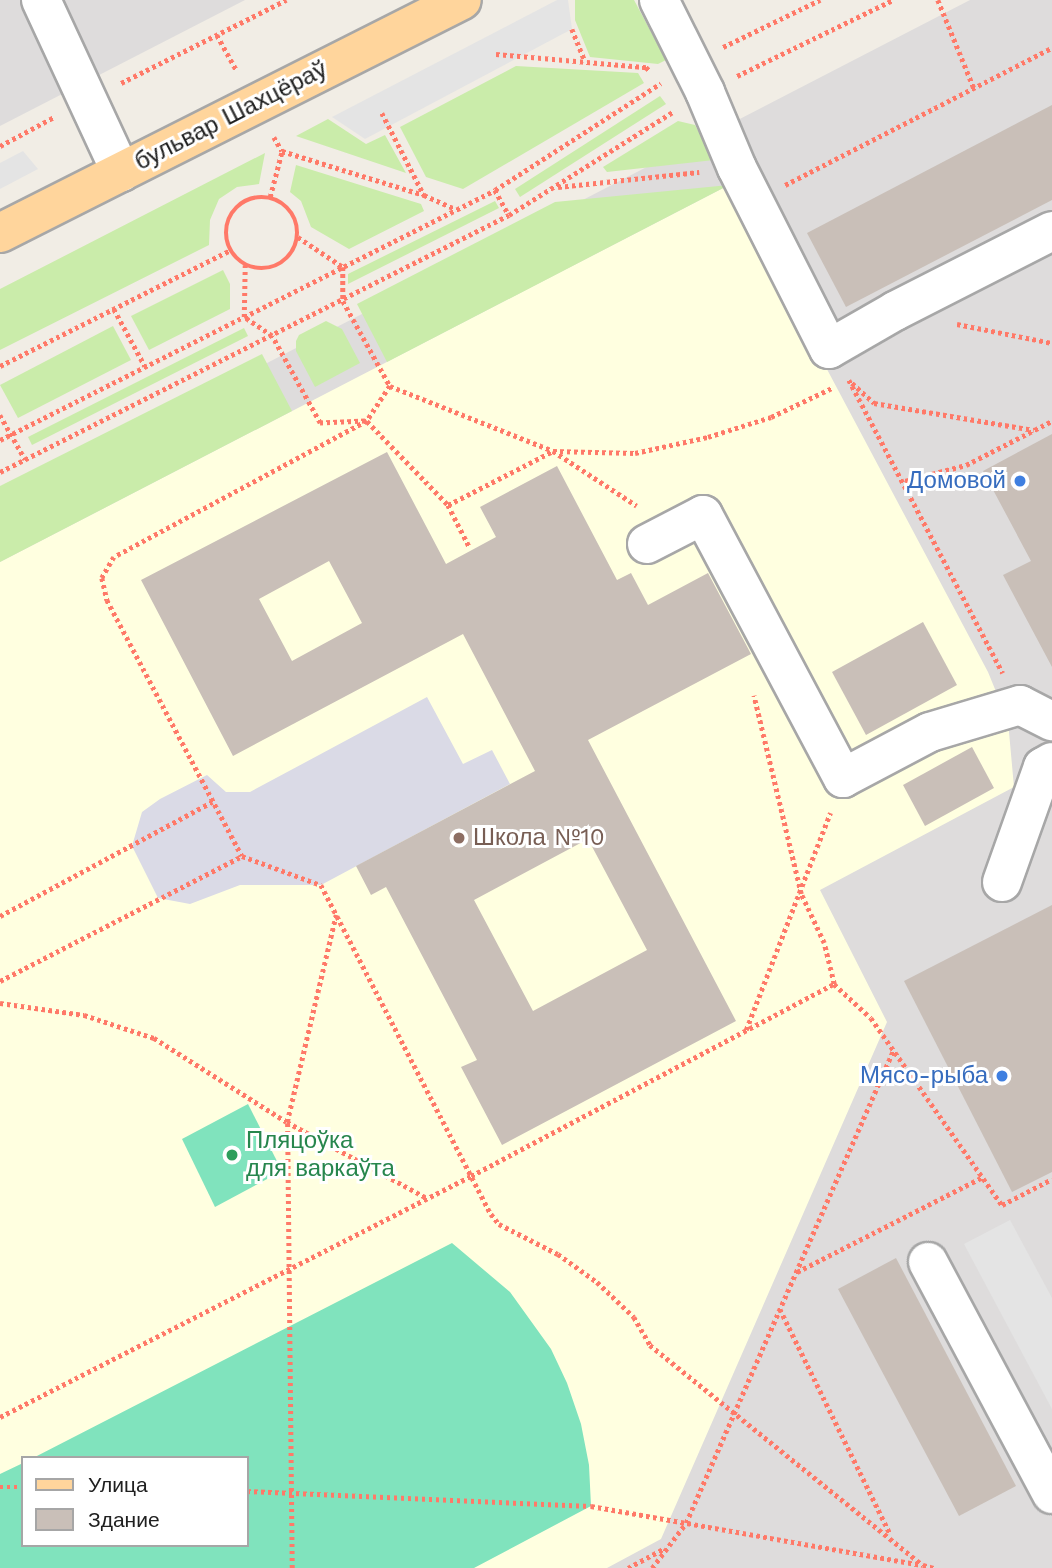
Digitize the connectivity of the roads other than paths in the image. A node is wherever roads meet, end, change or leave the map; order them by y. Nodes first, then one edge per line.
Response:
1 (41, 0) edge
2 (659, 0) edge
3 (444, 4) edge
4 (121, 172) junction
5 (1052, 231) edge
6 (0, 233) edge
7 (660, 537) road end
8 (1052, 721) edge
9 (1052, 762) edge
10 (1002, 882) dead end
11 (928, 1262) dead end
12 (1052, 1494) edge

1 - 4 lane
2 - 5 lane
3 - 4 main road, бульвар Шахцёраў
4 - 6 main road, бульвар Шахцёраў
7 - 8 lane
9 - 10 lane
11 - 12 lane

